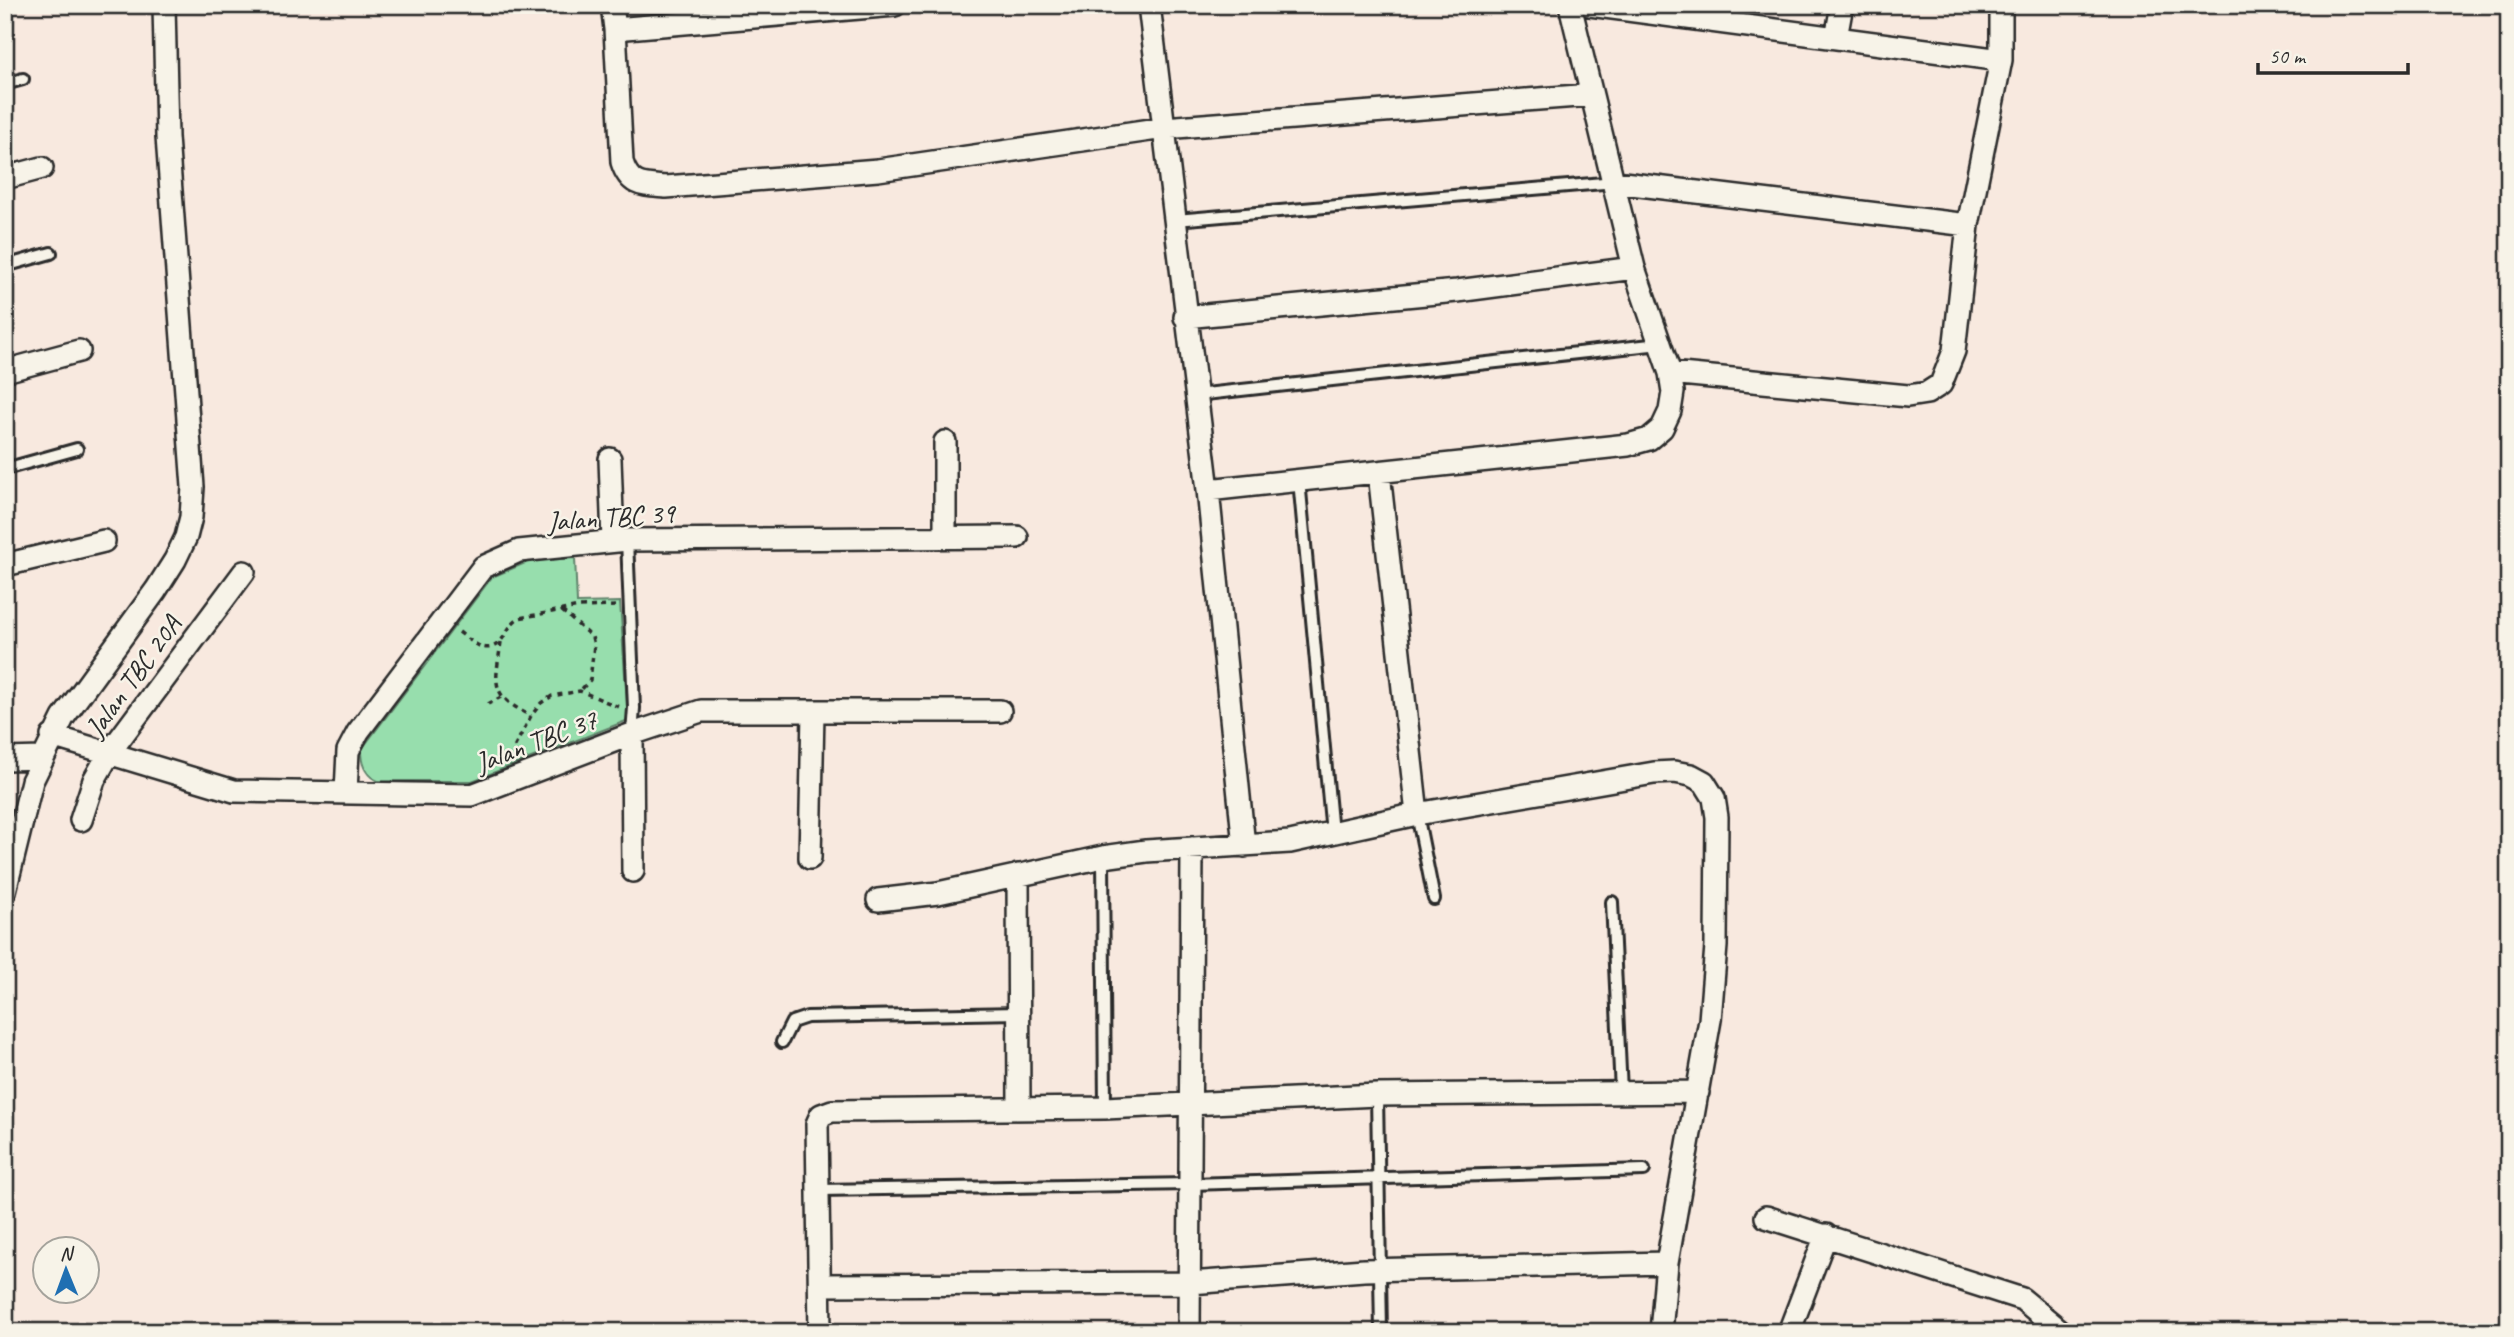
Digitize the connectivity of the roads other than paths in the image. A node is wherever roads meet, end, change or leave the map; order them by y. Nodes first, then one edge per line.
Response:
1 (164, 5) edge
2 (612, 5) edge
3 (894, 5) edge
4 (1149, 5) edge
5 (1570, 5) edge
6 (1590, 5) edge
7 (1842, 5) edge
8 (2001, 5) edge
9 (1679, 11) edge
10 (615, 29) junction
11 (1836, 37) junction
12 (2001, 60) junction
13 (23, 79) dead end
14 (5, 84) edge
15 (1591, 95) junction
16 (1164, 128) junction
17 (41, 168) dead end
18 (5, 178) edge
19 (1615, 182) junction
20 (1176, 220) junction
21 (1968, 225) junction
22 (51, 253) dead end
23 (5, 266) edge
24 (1634, 268) junction
25 (1185, 317) junction
26 (1660, 344) junction
27 (79, 351) dead end
28 (5, 371) edge
29 (1670, 373) junction
30 (1196, 395) junction
31 (945, 442) dead end
32 (77, 449) dead end
33 (610, 459) dead end
34 (5, 469) edge
35 (1379, 473) junction
36 (1299, 480) junction
37 (1208, 490) junction
38 (945, 537) junction
39 (1017, 537) dead end
40 (620, 540) junction
41 (104, 541) dead end
42 (5, 565) edge
43 (244, 572) dead end
44 (813, 712) junction
45 (1000, 712) dead end
46 (632, 734) junction
47 (52, 736) junction
48 (110, 752) junction
49 (41, 758) junction
50 (5, 759) edge
51 (346, 792) junction
52 (1417, 814) junction
53 (81, 820) dead end
54 (1332, 833) junction
55 (1244, 846) junction
56 (1192, 848) junction
57 (1103, 857) junction
58 (810, 858) dead end
59 (633, 871) dead end
60 (1018, 875) junction
61 (5, 891) edge
62 (1434, 899) dead end
63 (878, 900) dead end
64 (1612, 902) dead end
65 (1019, 1013) junction
66 (782, 1042) dead end
67 (1621, 1092) junction
68 (1698, 1092) junction
69 (1377, 1095) junction
70 (1192, 1103) junction
71 (1105, 1108) junction
72 (1019, 1109) junction
73 (1644, 1171) dead end
74 (1376, 1179) junction
75 (1191, 1184) junction
76 (819, 1190) junction
77 (1766, 1217) dead end
78 (1826, 1235) junction
79 (1667, 1263) junction
80 (1379, 1270) junction
81 (1190, 1283) junction
82 (820, 1284) junction
83 (820, 1332) edge
84 (1189, 1332) edge
85 (1381, 1332) edge
86 (1661, 1332) edge
87 (1789, 1332) edge
88 (2062, 1332) edge

1 - 47 street
2 - 10 street
3 - 10 street
4 - 16 street
5 - 15 street
6 - 9 street
7 - 11 street
8 - 12 street
9 - 11 street
10 - 16 street
11 - 12 street
12 - 21 street
13 - 14 lane
15 - 16 street
15 - 19 street
16 - 20 street
17 - 18 street
19 - 20 lane
19 - 21 street
19 - 24 street
20 - 25 street
21 - 29 street
22 - 23 lane
24 - 25 street
24 - 26 street
25 - 30 street
26 - 29 street
26 - 30 lane
27 - 28 street
29 - 35 street
30 - 37 street
31 - 38 street
32 - 34 lane
33 - 40 street
35 - 36 street
35 - 52 street
36 - 37 street
36 - 54 lane
37 - 55 street
38 - 39 street, Jalan TBC 39
38 - 40 street, Jalan TBC 39
40 - 46 lane
40 - 51 street, Jalan TBC 39
41 - 42 street
43 - 48 street, Jalan TBC 20A
44 - 45 street, Jalan TBC 37
44 - 46 street, Jalan TBC 37
44 - 58 street
46 - 51 street, Jalan TBC 37
46 - 59 street
47 - 48 street, Jalan TBC 37
47 - 49 street
48 - 51 street, Jalan TBC 37
48 - 53 street, Jalan TBC 20A
49 - 50 street
49 - 61 street
52 - 54 street
52 - 62 lane
52 - 68 street
54 - 55 street
55 - 56 street
56 - 57 street
56 - 70 street
57 - 60 street
57 - 71 lane
60 - 63 street
60 - 65 street
64 - 67 lane
65 - 66 lane
65 - 72 street
67 - 68 street
67 - 69 street
68 - 79 street
69 - 70 street
69 - 74 lane
70 - 71 street
70 - 75 street
71 - 72 street
72 - 76 street
73 - 74 lane
74 - 75 lane
74 - 80 lane
75 - 76 lane
75 - 81 street
76 - 82 street
77 - 78 street
78 - 87 street
78 - 88 street
79 - 80 street
79 - 86 street
80 - 81 street
80 - 85 lane
81 - 82 street
81 - 84 street
82 - 83 street

